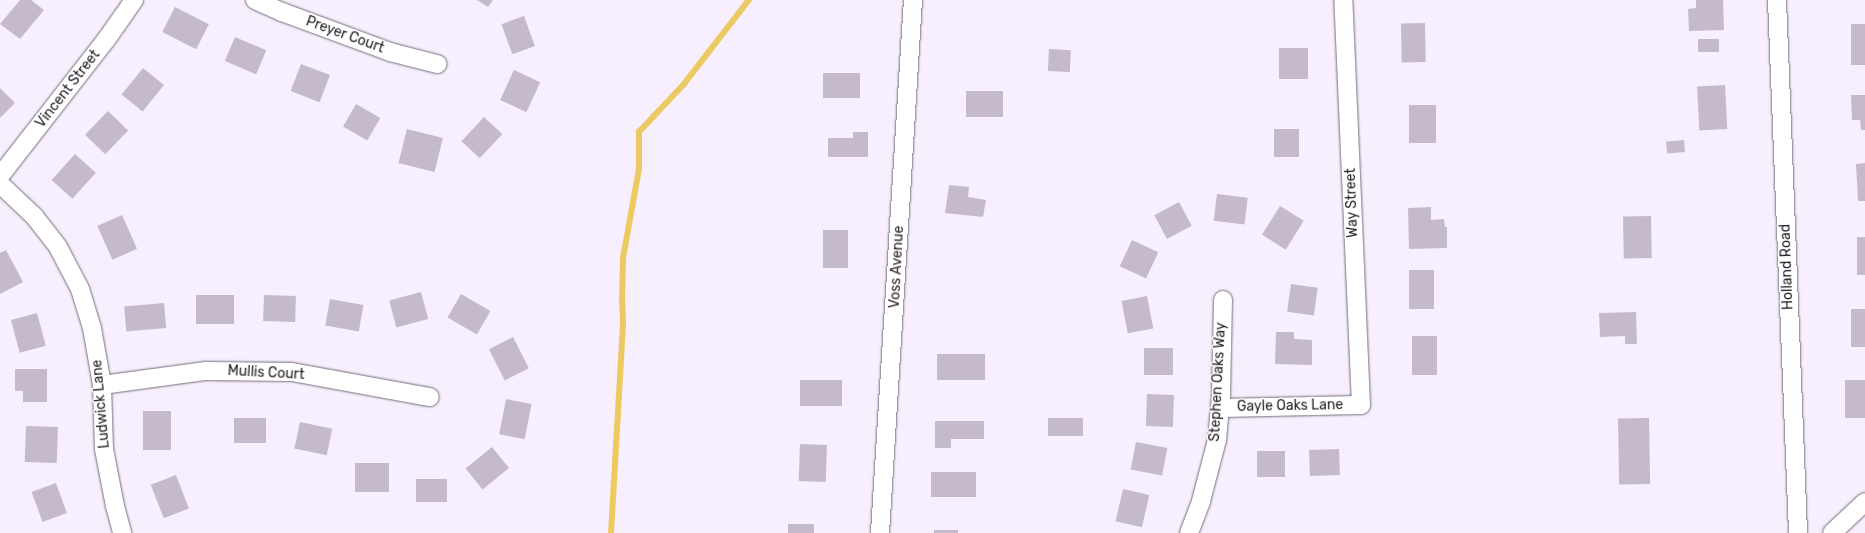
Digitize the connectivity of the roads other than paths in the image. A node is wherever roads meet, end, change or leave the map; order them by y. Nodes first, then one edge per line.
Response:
1 (134, 0) edge
2 (255, 0) edge
3 (913, 0) edge
4 (1343, 0) edge
5 (1776, 0) edge
6 (437, 64) dead end
7 (0, 176) edge
8 (0, 184) edge
9 (1223, 300) dead end
10 (102, 385) junction
11 (430, 397) dead end
12 (1360, 405) joint
13 (1220, 408) junction
14 (1865, 502) edge
15 (122, 533) edge
16 (880, 533) edge
17 (1189, 533) edge
18 (1798, 533) edge
19 (1832, 533) edge

1 - 7 street, Vincent Street
2 - 6 street, Preyer Court
3 - 16 street, Voss Avenue
4 - 12 street, Way Street
5 - 18 street, Holland Road
8 - 10 street, Ludwick Lane
9 - 13 street, Stephen Oaks Way
10 - 11 street, Mullis Court
10 - 15 street, Ludwick Lane
12 - 13 street, Gayle Oaks Lane
13 - 17 street, Stephen Oaks Way
14 - 19 street

